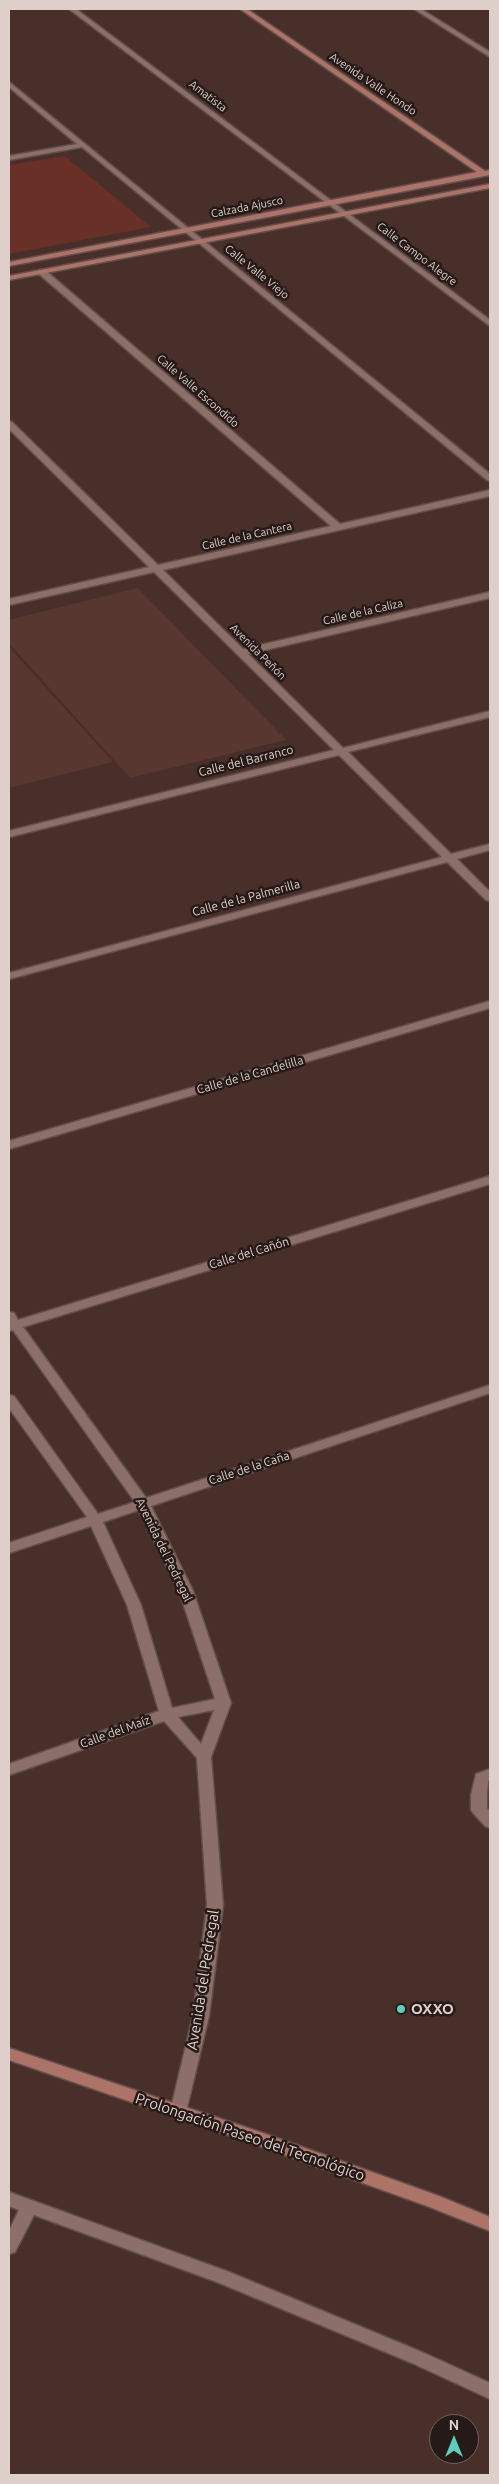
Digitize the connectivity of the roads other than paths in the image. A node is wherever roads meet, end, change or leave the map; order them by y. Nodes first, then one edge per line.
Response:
1 (72, 9) edge
2 (243, 9) edge
3 (417, 9) edge
4 (490, 55) edge
5 (9, 84) edge
6 (83, 145) junction
7 (9, 158) edge
8 (488, 174) edge
9 (490, 186) edge
10 (331, 202) junction
11 (346, 214) junction
12 (187, 230) junction
13 (201, 242) junction
14 (9, 264) edge
15 (42, 272) junction
16 (9, 278) edge
17 (490, 324) edge
18 (9, 424) edge
19 (490, 478) edge
20 (490, 493) edge
21 (338, 527) junction
22 (156, 569) junction
23 (490, 595) edge
24 (9, 602) edge
25 (241, 653) junction
26 (490, 714) edge
27 (340, 750) junction
28 (9, 834) edge
29 (490, 847) edge
30 (450, 858) junction
31 (490, 898) edge
32 (9, 976) edge
33 (490, 1004) edge
34 (9, 1145) edge
35 (490, 1180) edge
36 (11, 1323) edge
37 (490, 1389) edge
38 (9, 1399) edge
39 (143, 1503) junction
40 (95, 1519) junction
41 (9, 1548) edge
42 (224, 1703) junction
43 (168, 1714) junction
44 (204, 1756) junction
45 (9, 1770) edge
46 (490, 1774) edge
47 (490, 1822) edge
48 (9, 2054) edge
49 (178, 2112) junction
50 (9, 2199) edge
51 (30, 2206) junction
52 (490, 2224) edge
53 (9, 2247) edge
54 (490, 2391) edge

1 - 10 street, Amatista
2 - 8 street, Avenida Valle Hondo
3 - 4 street
5 - 6 street, Calle Valle Viejo
6 - 7 street
6 - 12 street, Calle Valle Viejo
8 - 10 street, Calzada Ajusco
9 - 11 street, Calzada Ajusco
10 - 11 street, Calle Campo Alegre
10 - 12 street, Calzada Ajusco
11 - 13 street, Calzada Ajusco
11 - 17 street, Calle Campo Alegre
12 - 13 street, Calle Valle Viejo
12 - 14 street, Calzada Ajusco
13 - 15 street, Calzada Ajusco
13 - 19 street, Calle Valle Viejo
15 - 16 street, Calzada Ajusco
15 - 21 street, Calle Valle Escondido
18 - 22 street, Avenida Peñón
20 - 21 street, Calle de la Cantera
21 - 22 street, Calle de la Cantera
22 - 24 street, Calle de la Cantera
22 - 25 street, Avenida Peñón
23 - 25 street, Calle de la Caliza
25 - 27 street, Avenida Peñón
26 - 27 street, Calle del Barranco
27 - 28 street, Calle del Barranco
27 - 30 street, Avenida Peñón
29 - 30 street, Calle de la Palmerilla
30 - 31 street, Avenida Peñón
30 - 32 street, Calle de la Palmerilla
33 - 34 street, Calle de la Candelilla
35 - 36 street, Calle del Cañón
36 - 39 street, Avenida del Pedregal
37 - 39 street, Calle de la Caña
38 - 40 street
39 - 40 street, Calle de la Caña
39 - 42 street, Avenida del Pedregal
40 - 41 street, Calle de la Caña
40 - 43 street
42 - 43 street, Calle del Maíz
42 - 44 street, Avenida del Pedregal
43 - 44 street
43 - 45 street, Calle del Maíz
44 - 49 street, Avenida del Pedregal
46 - 47 street
48 - 49 street, Prolongación Paseo del Tecnológico
49 - 52 street, Prolongación Paseo del Tecnológico
50 - 51 street
51 - 53 street
51 - 54 street

